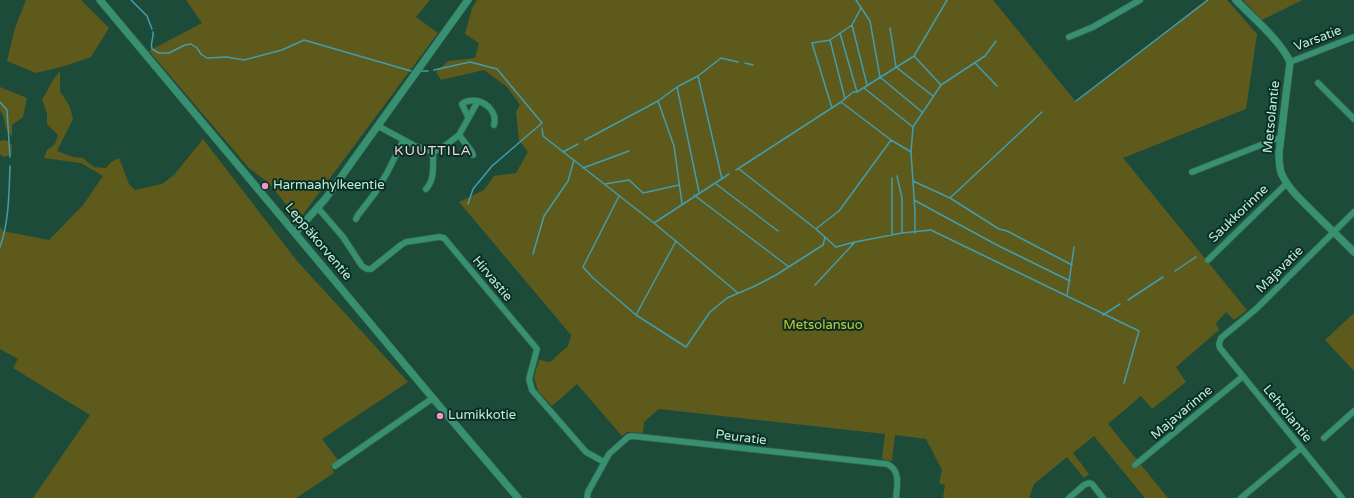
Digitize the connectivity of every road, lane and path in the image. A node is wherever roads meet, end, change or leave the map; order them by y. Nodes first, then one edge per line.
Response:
1 (100, 0) edge
2 (468, 0) edge
3 (1140, 0) edge
4 (1236, 0) edge
5 (1069, 37) dead end
6 (1354, 37) edge
7 (1290, 62) junction
8 (1318, 83) dead end
9 (478, 101) junction
10 (468, 118) junction
11 (1354, 119) edge
12 (494, 125) dead end
13 (378, 126) junction
14 (459, 135) junction
15 (1281, 138) junction
16 (403, 141) junction
17 (433, 152) junction
18 (473, 155) dead end
19 (1192, 172) dead end
20 (1286, 184) junction
21 (426, 189) dead end
22 (318, 208) junction
23 (1354, 212) edge
24 (356, 219) dead end
25 (1333, 232) junction
26 (295, 233) junction
27 (1354, 252) edge
28 (1208, 260) dead end
29 (1219, 341) joint
30 (1242, 377) junction
31 (433, 398) junction
32 (1354, 411) edge
33 (1324, 438) dead end
34 (1301, 448) junction
35 (604, 462) junction
36 (1135, 465) dead end
37 (335, 466) dead end
38 (518, 498) edge
39 (587, 498) edge
40 (896, 498) edge
41 (1069, 498) edge
42 (1103, 498) edge
43 (1241, 498) edge
44 (1342, 498) edge

1 - 26 street, Leppäkorventie
2 - 13 street
3 - 5 street
4 - 7 street
6 - 7 street, Varsatie
7 - 15 street, Metsolantie
8 - 11 street
9 - 10 street
9 - 10 street
9 - 12 street
10 - 14 street
13 - 16 street
13 - 22 street
14 - 17 street
14 - 18 street
15 - 19 street
15 - 20 street, Metsolantie
16 - 17 street
16 - 24 street
17 - 21 street
20 - 25 street, Metsolantie
20 - 28 street, Saukkorinne
22 - 26 street
22 - 35 street, Hirvastie
23 - 25 street, Majavatie
25 - 27 street, Metsolantie
25 - 29 street, Majavatie
26 - 31 street, Leppäkorventie
29 - 30 street, Lehtolantie
30 - 34 street, Lehtolantie
30 - 36 street, Majavarinne
31 - 37 street
31 - 38 street, Leppäkorventie
32 - 33 street
34 - 43 street
34 - 44 street, Lehtolantie
35 - 39 street, Peuratie
35 - 40 street, Peuratie
41 - 42 street

